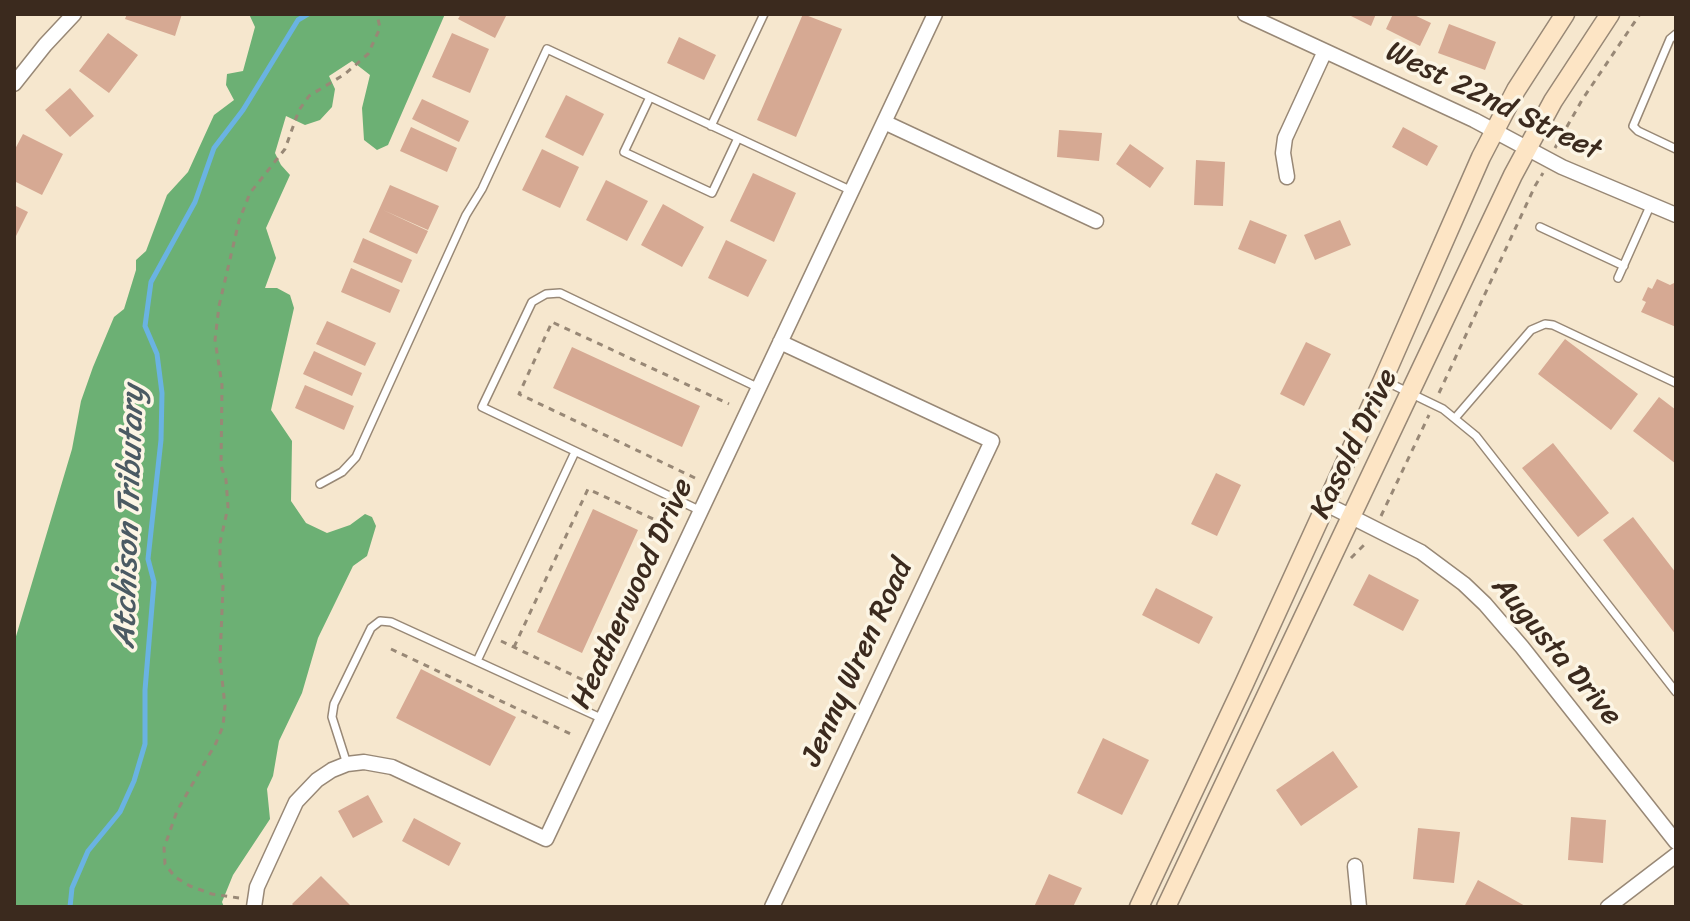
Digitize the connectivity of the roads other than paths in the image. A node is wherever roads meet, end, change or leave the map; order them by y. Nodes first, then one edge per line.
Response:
1 (74, 14) edge
2 (764, 14) edge
3 (935, 14) edge
4 (1245, 14) edge
5 (1565, 14) edge
6 (1610, 14) edge
7 (1676, 34) edge
8 (1325, 51) junction
9 (14, 84) edge
10 (650, 97) junction
11 (884, 122) junction
12 (711, 126) junction
13 (1494, 131) junction
14 (738, 138) junction
15 (1675, 145) edge
16 (1527, 149) junction
17 (1287, 177) dead end
18 (852, 191) junction
19 (1651, 204) junction
20 (1676, 215) edge
21 (1096, 221) dead end
22 (1540, 227) dead end
23 (1624, 266) junction
24 (1618, 278) dead end
25 (780, 342) junction
26 (1383, 380) junction
27 (1676, 383) edge
28 (759, 388) junction
29 (1410, 393) junction
30 (1456, 417) junction
31 (575, 452) junction
32 (320, 484) dead end
33 (1326, 504) junction
34 (701, 511) junction
35 (1351, 516) junction
36 (477, 661) junction
37 (1676, 692) edge
38 (603, 719) junction
39 (347, 764) junction
40 (1676, 842) edge
41 (1676, 855) edge
42 (1355, 866) dead end
43 (249, 903) edge
44 (772, 907) edge
45 (1139, 907) edge
46 (1166, 907) edge
47 (1359, 907) edge
48 (1608, 907) edge

1 - 9 street
2 - 12 lane
3 - 11 street, Heatherwood Drive
4 - 8 street, West 22nd Street
5 - 13 main road, Kasold Drive
6 - 16 main road, Kasold Drive
7 - 15 lane
8 - 13 street, West 22nd Street
8 - 17 street
10 - 12 lane
10 - 14 lane
10 - 32 lane
11 - 18 street, Heatherwood Drive
11 - 21 street
12 - 14 lane
13 - 16 street, West 22nd Street
13 - 26 main road, Kasold Drive
14 - 18 lane
16 - 19 street, West 22nd Street
16 - 29 main road, Kasold Drive
18 - 25 street, Heatherwood Drive
19 - 20 street, West 22nd Street
19 - 23 lane
22 - 23 lane
23 - 24 lane
25 - 28 street, Heatherwood Drive
25 - 44 street, Jenny Wren Road
26 - 29 lane
26 - 33 main road, Kasold Drive
27 - 30 lane
28 - 31 lane
28 - 34 street, Heatherwood Drive
29 - 30 lane
29 - 35 main road, Kasold Drive
30 - 37 lane
31 - 34 lane
31 - 36 lane
33 - 35 street, Augusta Drive
33 - 45 main road, Kasold Drive
34 - 38 street, Heatherwood Drive
35 - 40 street, Augusta Drive
35 - 46 main road, Kasold Drive
36 - 38 lane
36 - 39 lane
38 - 39 street, Heatherwood Drive
39 - 43 street
41 - 48 street
42 - 47 street

